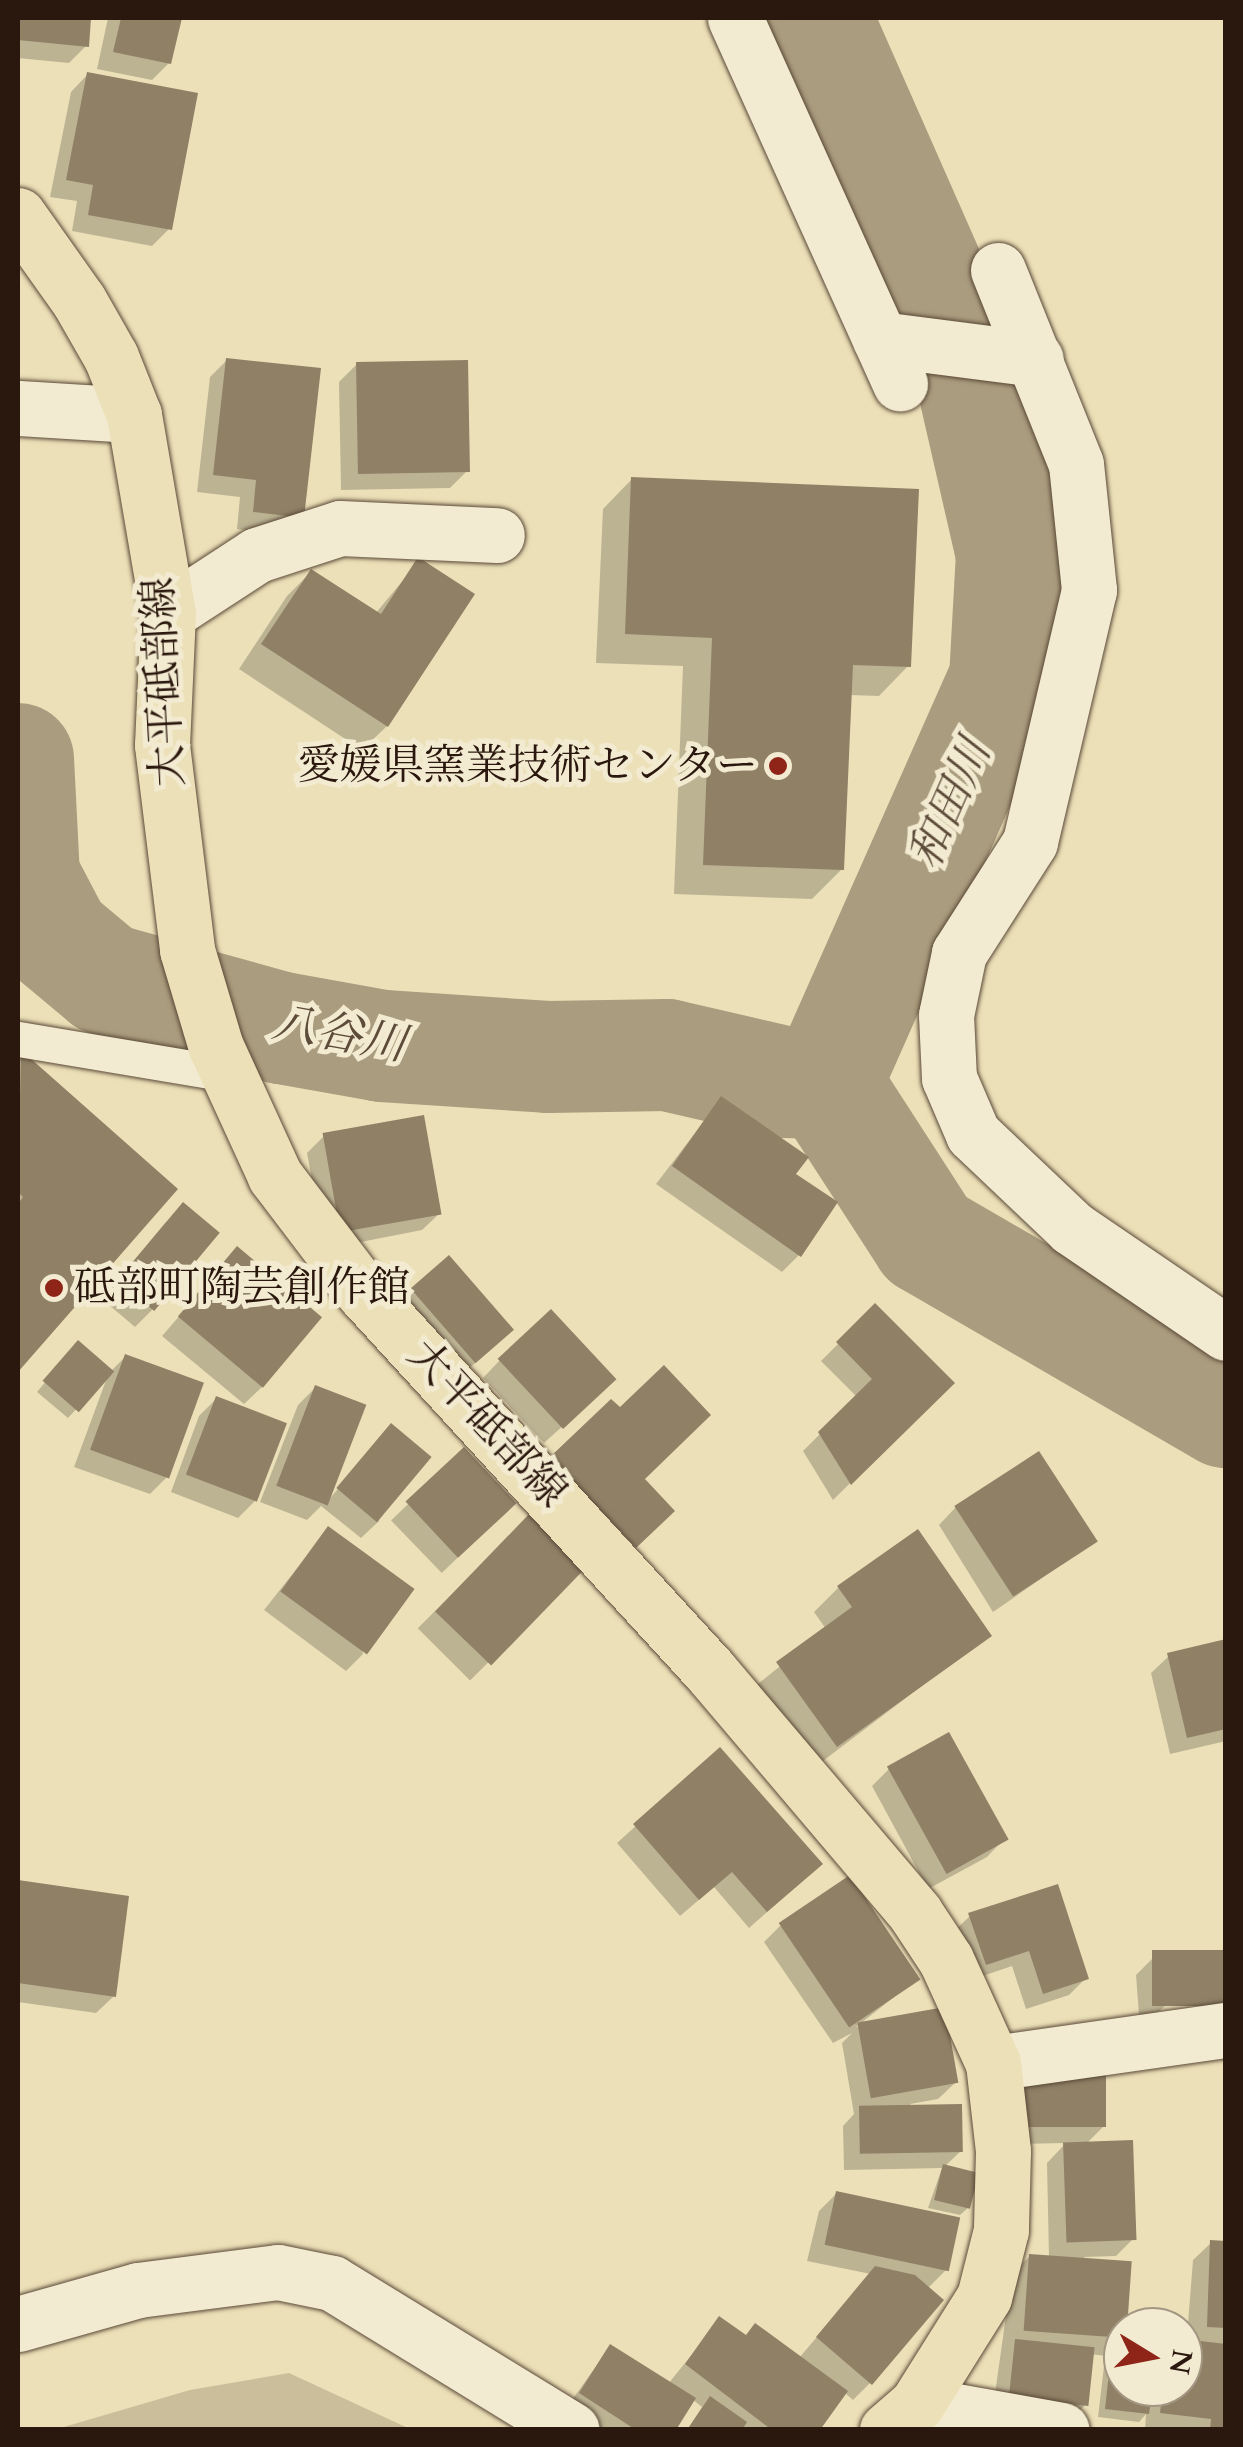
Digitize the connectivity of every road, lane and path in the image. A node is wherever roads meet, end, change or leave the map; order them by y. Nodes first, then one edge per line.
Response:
1 (735, 18) edge
2 (18, 215) edge
3 (998, 270) dead end
4 (1024, 358) junction
5 (18, 408) edge
6 (134, 416) junction
7 (498, 535) dead end
8 (168, 613) junction
9 (18, 1039) edge
10 (222, 1060) junction
11 (1226, 1333) edge
12 (1226, 2030) edge
13 (993, 2062) junction
14 (18, 2324) edge
15 (902, 2417) edge
16 (572, 2430) edge
17 (1062, 2430) edge

1 - 4 street
2 - 6 main road, 大平砥部線
3 - 4 street
4 - 11 street
5 - 6 street
6 - 8 main road, 大平砥部線
7 - 8 street
8 - 10 main road, 大平砥部線
9 - 10 lane
10 - 13 main road, 大平砥部線
12 - 13 street
13 - 15 main road, 大平砥部線
14 - 16 street
15 - 17 street

